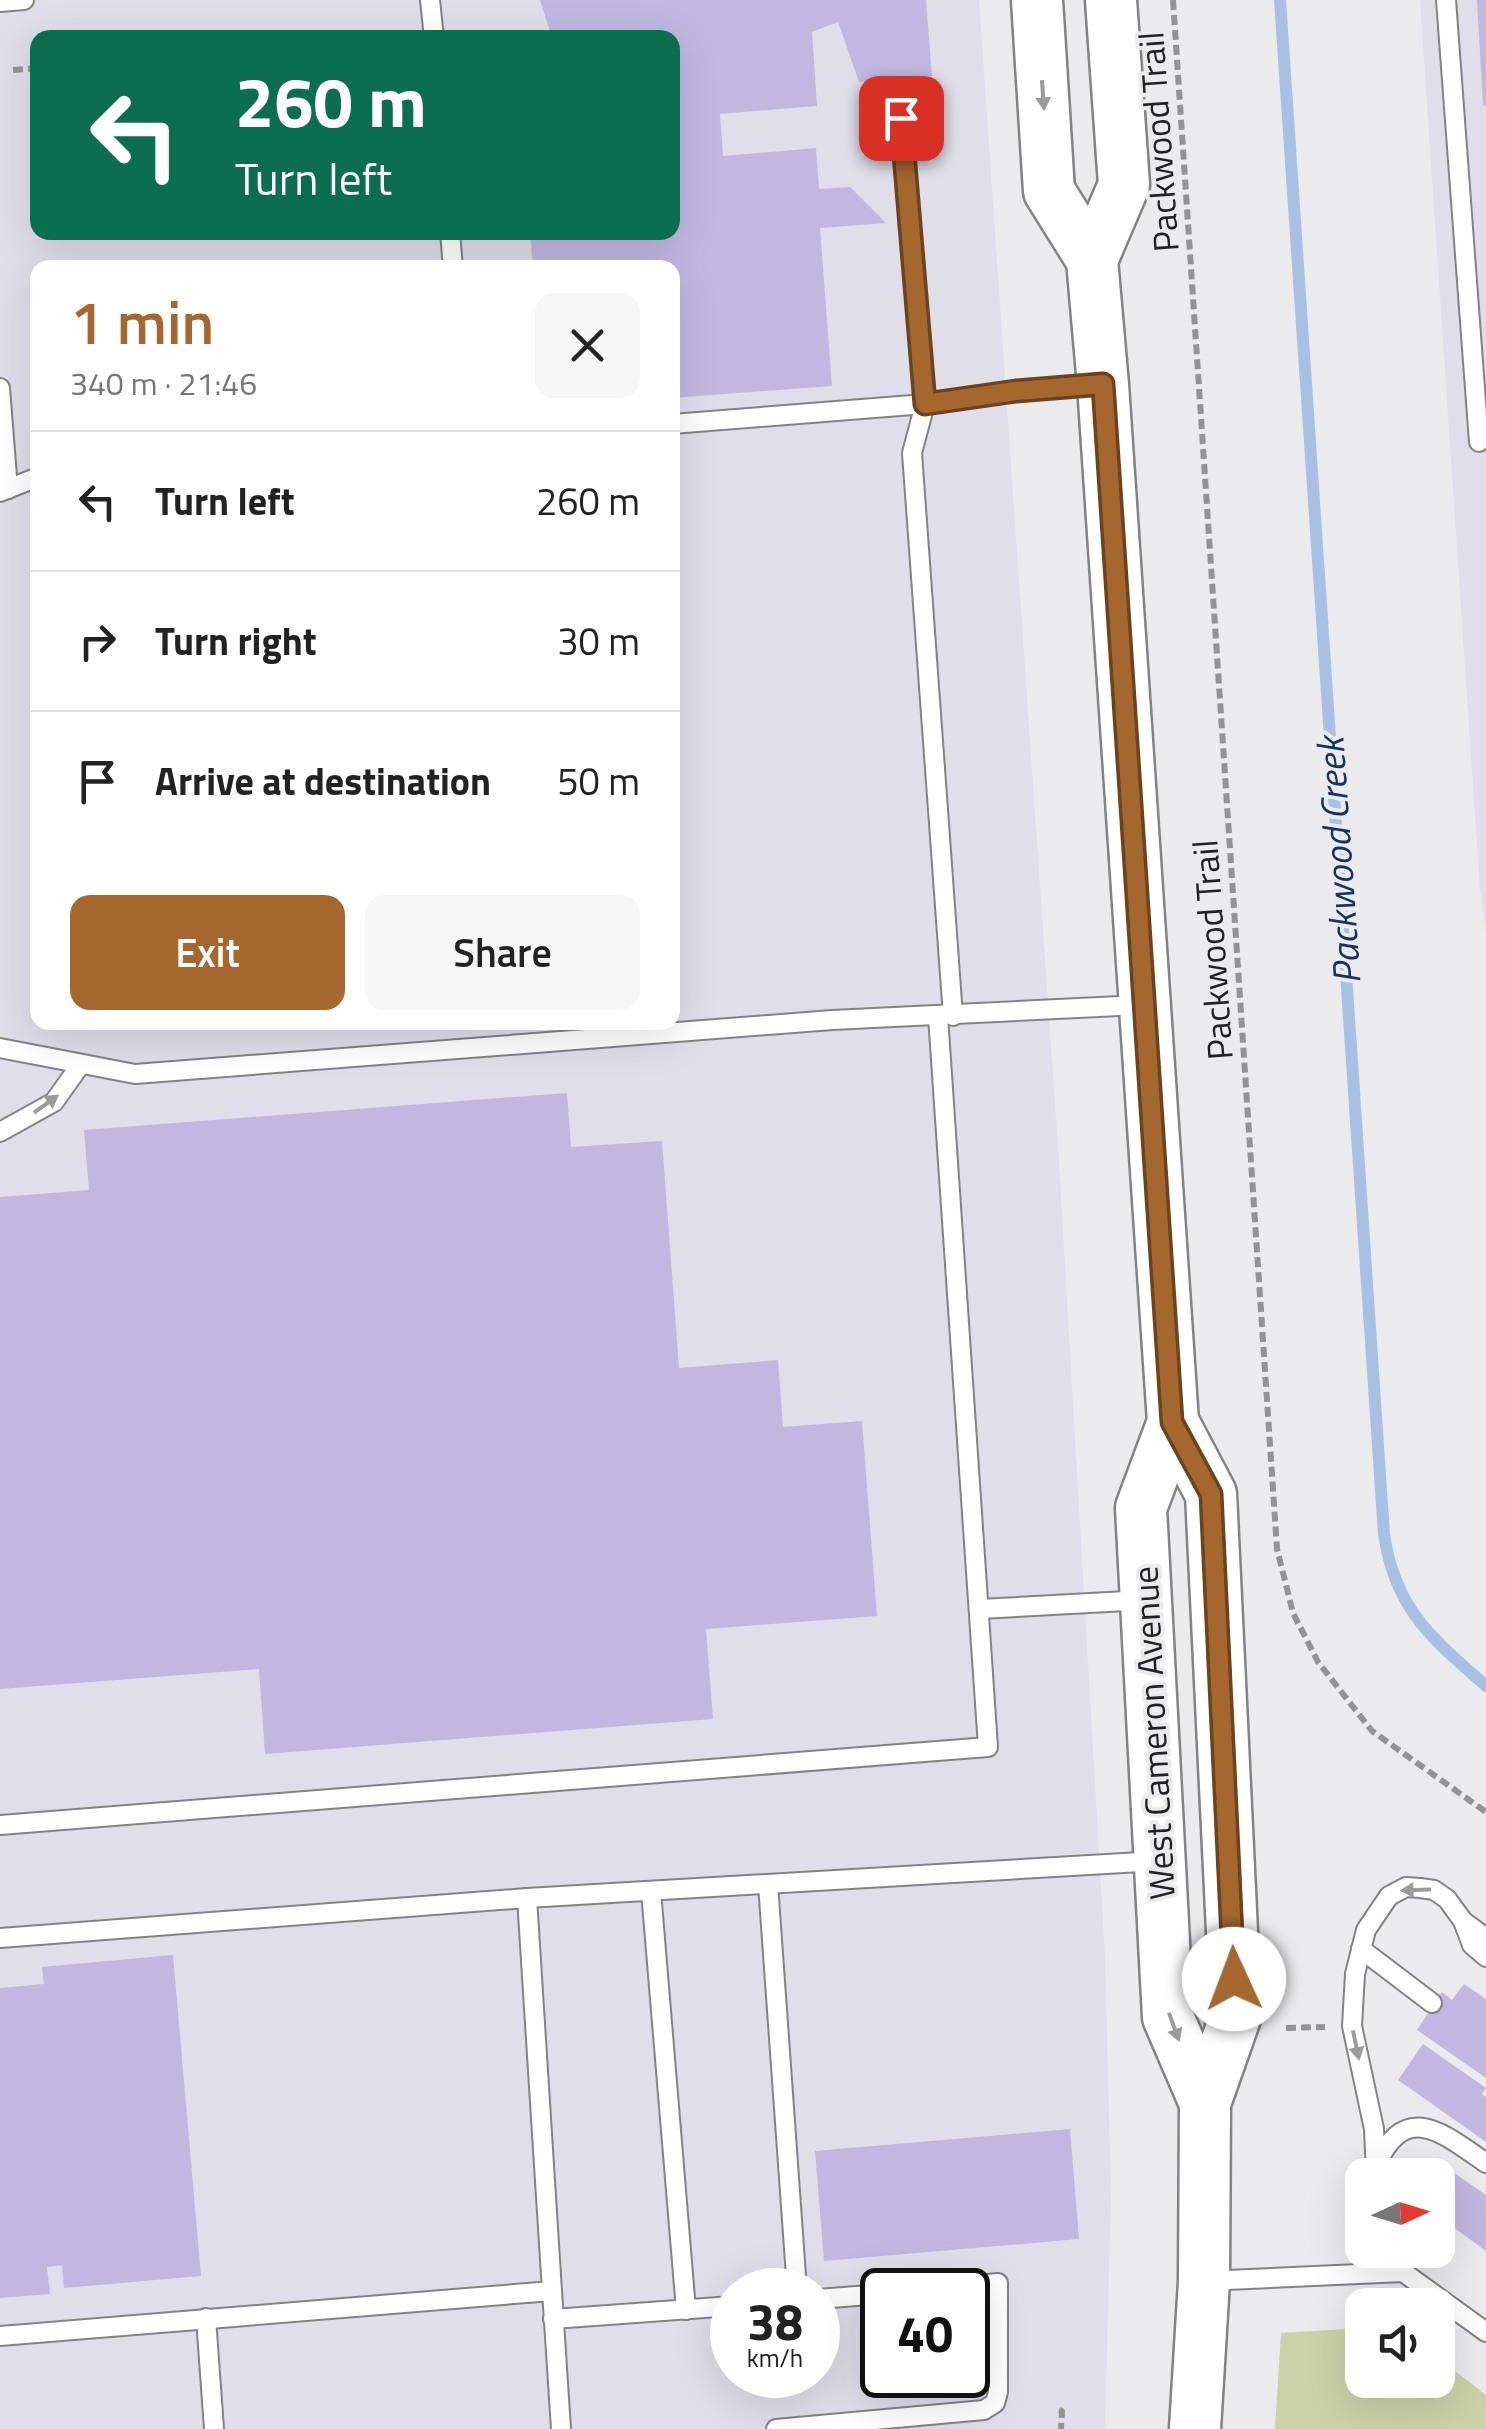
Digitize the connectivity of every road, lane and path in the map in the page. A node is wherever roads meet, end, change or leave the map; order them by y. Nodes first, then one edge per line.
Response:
1 (24, 0) edge
2 (430, 0) edge
3 (1036, 0) edge
4 (1111, 0) edge
5 (1173, 0) edge
6 (1446, 0) edge
7 (0, 2) edge
8 (433, 30) edge
9 (30, 69) edge
10 (13, 70) dead end
11 (901, 118) dead end
12 (1092, 260) junction
13 (1103, 384) junction
14 (0, 388) edge
15 (925, 404) junction
16 (680, 423) edge
17 (1478, 442) dead end
18 (30, 480) edge
19 (4, 491) edge
20 (1146, 1005) junction
21 (945, 1016) junction
22 (0, 1048) edge
23 (80, 1064) junction
24 (0, 1132) edge
25 (1172, 1422) junction
26 (1146, 1600) junction
27 (980, 1610) junction
28 (1486, 1812) edge
29 (0, 1824) edge
30 (1160, 1861) junction
31 (768, 1884) junction
32 (651, 1890) junction
33 (527, 1898) junction
34 (1463, 1921) junction
35 (0, 1938) edge
36 (1486, 1938) edge
37 (1361, 1949) junction
38 (1486, 1957) edge
39 (1432, 2003) dead end
40 (1205, 2103) junction
41 (1375, 2158) edge
42 (1382, 2158) edge
43 (1486, 2163) edge
44 (795, 2268) edge
45 (1380, 2268) edge
46 (1380, 2274) junction
47 (1204, 2281) junction
48 (990, 2284) edge
49 (552, 2291) junction
50 (710, 2308) edge
51 (686, 2310) junction
52 (206, 2318) junction
53 (553, 2320) junction
54 (1486, 2332) edge
55 (0, 2336) edge
56 (1059, 2410) dead end
57 (214, 2429) edge
58 (562, 2429) edge
59 (776, 2429) edge
60 (1062, 2429) edge
61 (1195, 2429) edge

1 - 7 lane
2 - 8 lane
3 -> 12 street, West Cameron Avenue
4 - 12 street, West Cameron Avenue
5 - 28 path, Packwood Trail
6 - 17 lane
9 - 10 path
11 - 15 lane
12 - 13 street, West Cameron Avenue
13 - 15 lane
13 - 20 street, West Cameron Avenue
14 - 19 lane
15 - 16 lane
15 - 21 lane
18 - 19 lane
20 - 21 lane
20 - 25 street, West Cameron Avenue
21 - 23 lane
21 - 27 lane
22 - 23 lane
24 -> 23 lane
25 - 26 street, West Cameron Avenue
25 - 40 street, West Cameron Avenue
26 - 27 lane
26 - 30 street, West Cameron Avenue
27 - 29 lane
30 - 31 lane
30 -> 40 street, West Cameron Avenue
31 - 32 lane
31 - 44 lane
32 - 33 lane
32 - 51 lane
33 - 35 lane
33 - 49 lane
34 - 36 lane
34 -> 37 lane
34 - 38 lane
37 - 39 lane
37 -> 41 lane
40 - 47 street, West Cameron Avenue
42 - 43 lane
45 - 46 lane
46 - 47 lane
46 - 54 lane
47 - 61 street, West Cameron Avenue
48 - 59 lane
49 - 52 lane
49 - 53 lane
50 - 51 lane
51 - 53 lane
52 - 55 lane
52 - 57 lane
53 - 58 lane
56 - 60 path

